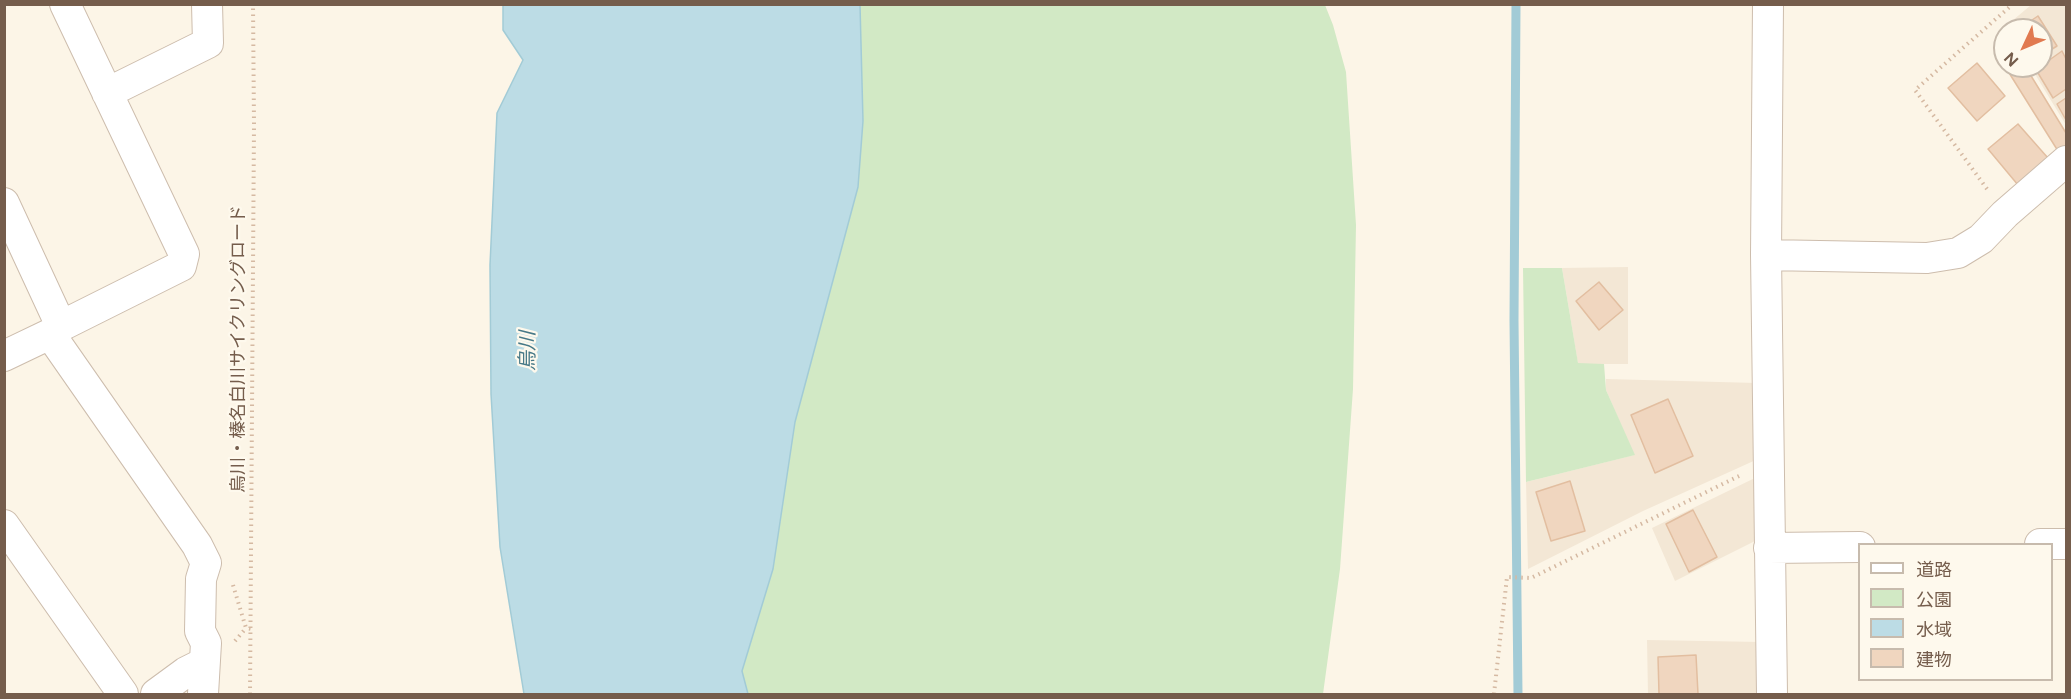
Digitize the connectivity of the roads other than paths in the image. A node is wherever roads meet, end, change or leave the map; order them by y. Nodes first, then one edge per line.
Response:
1 (65, 4) edge
2 (207, 4) edge
3 (1768, 4) edge
4 (107, 93) junction
5 (2067, 161) edge
6 (4, 203) edge
7 (1766, 255) junction
8 (55, 330) junction
9 (4, 356) edge
10 (4, 525) edge
11 (1858, 547) edge
12 (1769, 548) junction
13 (205, 653) junction
14 (115, 692) edge
15 (156, 694) edge
16 (203, 694) edge
17 (1772, 694) edge

1 - 4 street
2 - 4 street
3 - 7 street
4 - 8 street
5 - 7 street
6 - 8 street
7 - 12 street
8 - 9 street
8 - 13 street
10 - 14 street
11 - 12 street
12 - 17 street
13 - 15 street
13 - 16 street

